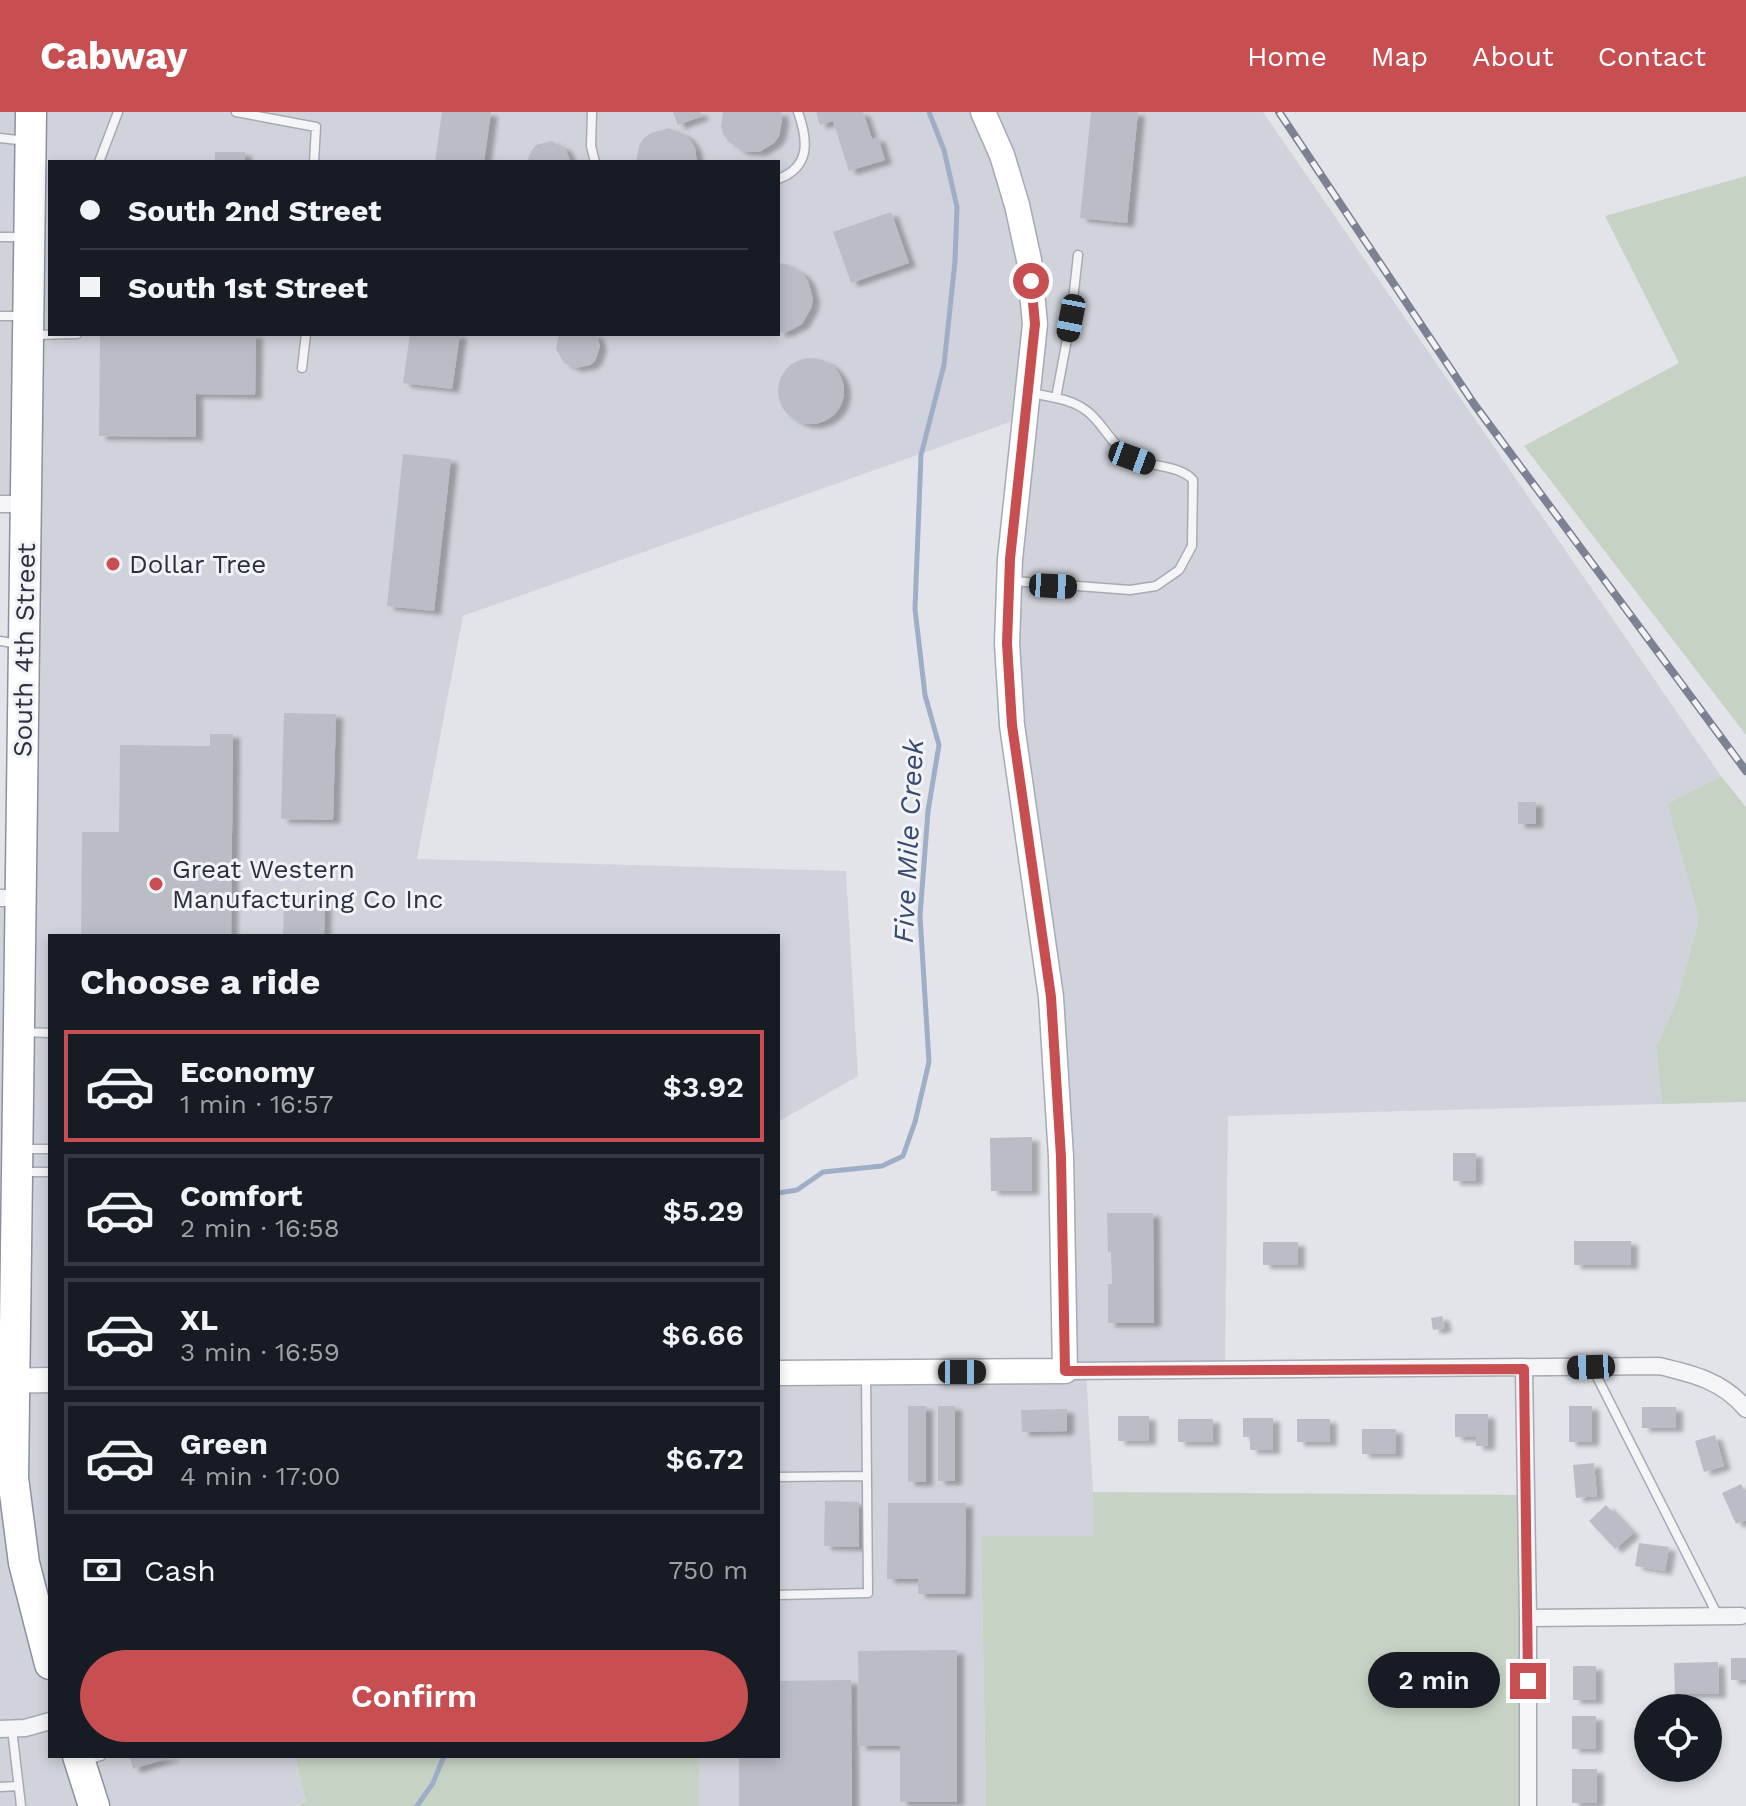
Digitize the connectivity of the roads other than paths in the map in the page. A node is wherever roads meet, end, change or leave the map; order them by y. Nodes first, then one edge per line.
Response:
1 (118, 112) edge
2 (236, 112) edge
3 (592, 112) edge
4 (798, 112) edge
5 (983, 112) edge
6 (0, 138) edge
7 (33, 147) edge
8 (100, 160) edge
9 (314, 160) edge
10 (594, 160) edge
11 (780, 178) edge
12 (15, 236) edge
13 (1078, 255) dead end
14 (25, 310) edge
15 (48, 321) edge
16 (306, 336) edge
17 (302, 368) dead end
18 (1027, 392) junction
19 (1056, 398) junction
20 (13, 504) edge
21 (1009, 581) junction
22 (12, 643) edge
23 (10, 898) edge
24 (19, 1032) junction
25 (48, 1033) edge
26 (14, 1144) edge
27 (48, 1149) edge
28 (48, 1170) edge
29 (1591, 1367) junction
30 (1524, 1369) junction
31 (1065, 1371) junction
32 (866, 1372) junction
33 (780, 1373) edge
34 (48, 1380) edge
35 (7, 1381) edge
36 (1746, 1409) edge
37 (867, 1476) junction
38 (780, 1477) edge
39 (780, 1595) edge
40 (1718, 1616) junction
41 (1741, 1616) dead end
42 (1528, 1618) junction
43 (48, 1654) edge
44 (48, 1722) edge
45 (6, 1729) edge
46 (86, 1758) edge
47 (18, 1786) junction
48 (0, 1787) edge
49 (21, 1806) edge
50 (94, 1806) edge
51 (1528, 1806) edge

1 - 8 lane
2 - 9 lane
3 - 10 lane
4 - 11 lane
5 - 18 street
6 - 7 lane
7 - 12 highway, South 4th Street
12 - 14 highway, South 4th Street
13 - 19 lane
14 - 15 lane
14 - 20 highway, South 4th Street
16 - 17 lane
18 - 19 lane
18 - 21 street
19 - 21 lane
20 - 22 highway, South 4th Street
21 - 31 street
22 - 23 highway, South 4th Street
23 - 24 highway, South 4th Street
24 - 25 lane
24 - 26 highway, South 4th Street
26 - 27 lane
26 - 28 lane
26 - 35 highway, South 4th Street
29 - 30 street
29 - 36 street
29 - 40 lane
30 - 31 street
30 - 42 street
31 - 32 street
32 - 33 street
32 - 37 lane
34 - 35 street
35 - 43 highway, South 4th Street
37 - 38 lane
37 - 39 lane
40 - 41 street
40 - 42 street
42 - 51 street
44 - 45 street
45 - 47 lane
46 - 50 highway
47 - 48 lane
47 - 49 lane

